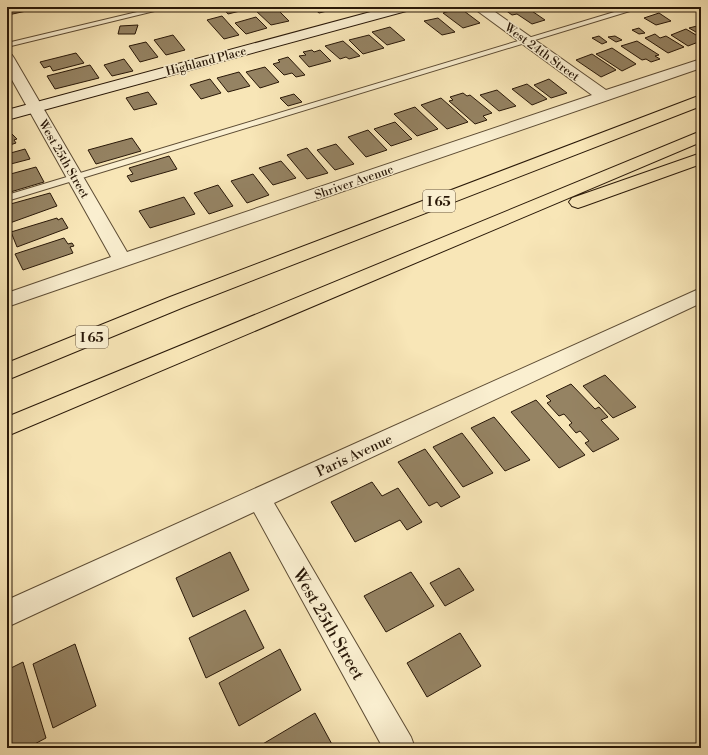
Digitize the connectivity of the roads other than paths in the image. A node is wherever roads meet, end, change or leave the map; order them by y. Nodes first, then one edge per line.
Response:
1 (167, 7) edge
2 (405, 7) edge
3 (479, 7) edge
4 (639, 7) edge
5 (526, 40) junction
6 (7, 45) edge
7 (7, 58) edge
8 (701, 63) edge
9 (604, 96) junction
10 (701, 100) edge
11 (34, 107) junction
12 (7, 115) edge
13 (701, 136) edge
14 (701, 158) edge
15 (74, 177) junction
16 (7, 198) edge
17 (122, 260) junction
18 (386, 268) junction
19 (701, 296) edge
20 (7, 300) edge
21 (177, 302) junction
22 (7, 362) edge
23 (7, 372) edge
24 (7, 427) edge
25 (259, 499) junction
26 (7, 614) edge
27 (400, 748) edge

1 - 6 lane
2 - 11 street, Highland Place
3 - 5 street, West 24th Street
4 - 5 lane
5 - 9 street, West 24th Street
5 - 15 lane
7 - 11 street, West 25th Street
8 - 9 street, Shriver Avenue
9 - 17 street, Shriver Avenue
10 - 21 highway, I 65
11 - 12 street, Highland Place
11 - 15 street, West 25th Street
13 - 18 highway
14 - 18 highway
15 - 16 lane
15 - 17 street, West 25th Street
17 - 20 street, Shriver Avenue
18 - 24 highway
19 - 25 street, Paris Avenue
21 - 22 highway
21 - 23 highway, I 65
25 - 26 street, Paris Avenue
25 - 27 street, West 25th Street

